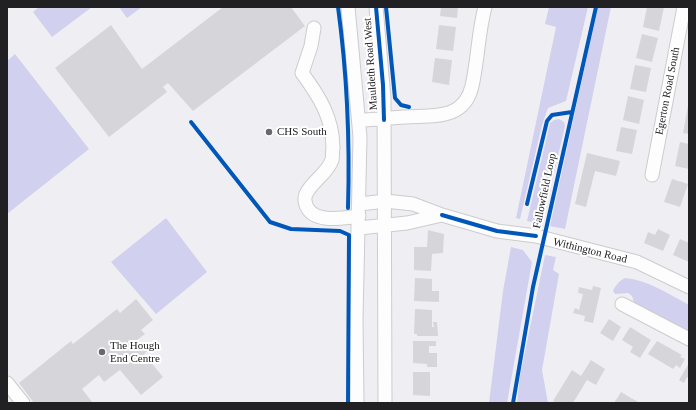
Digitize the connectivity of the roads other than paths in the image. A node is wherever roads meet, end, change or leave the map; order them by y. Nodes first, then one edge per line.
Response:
1 (348, 7) edge
2 (376, 7) edge
3 (485, 7) edge
4 (684, 7) edge
5 (314, 28) dead end
6 (359, 120) junction
7 (384, 120) junction
8 (652, 175) dead end
9 (385, 201) junction
10 (442, 215) junction
11 (359, 216) junction
12 (385, 224) junction
13 (689, 287) edge
14 (622, 304) dead end
15 (689, 339) edge
16 (7, 383) edge
17 (23, 403) edge
18 (357, 403) edge
19 (385, 403) edge

1 - 6 street, Mauldeth Road West
2 - 7 street, Mauldeth Road West
3 - 7 street
4 - 8 street, Egerton Road South
5 - 11 street
6 - 7 street
6 - 11 street, Mauldeth Road West
7 - 9 street, Mauldeth Road West
9 - 10 street, Withington Road
9 - 11 street, Withington Road
9 - 12 street, Mauldeth Road West
10 - 12 street, Withington Road
10 - 13 street, Withington Road
11 - 12 street, Withington Road
11 - 18 street, Mauldeth Road West
12 - 19 street, Mauldeth Road West
14 - 15 street
16 - 17 street

